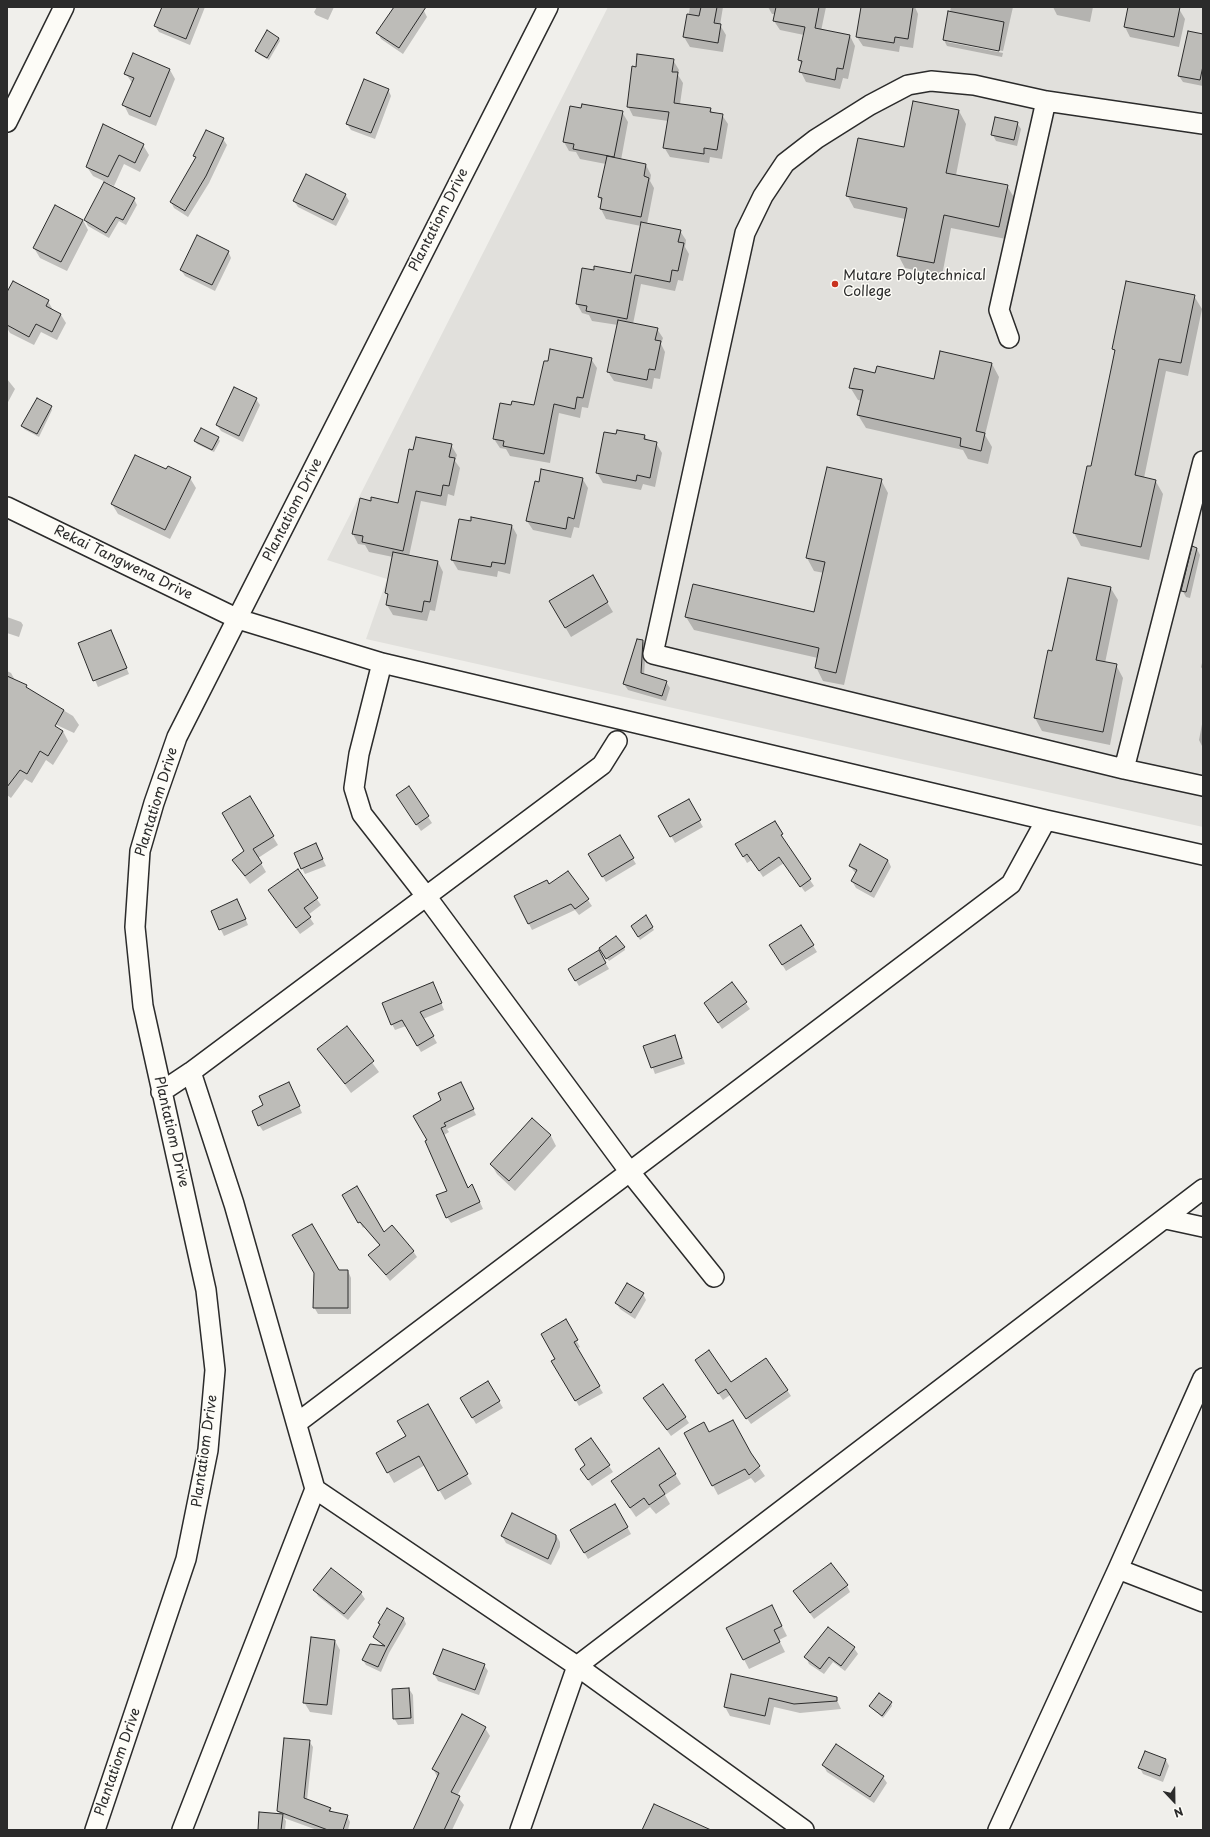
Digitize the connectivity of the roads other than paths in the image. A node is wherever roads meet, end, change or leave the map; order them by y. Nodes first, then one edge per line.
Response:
1 (64, 7) edge
2 (548, 7) edge
3 (1046, 101) junction
4 (7, 122) edge
5 (1203, 124) edge
6 (1009, 338) dead end
7 (1203, 461) edge
8 (7, 507) edge
9 (238, 619) junction
10 (382, 663) junction
11 (617, 741) dead end
12 (1124, 769) junction
13 (1203, 786) edge
14 (1046, 820) junction
15 (1203, 855) edge
16 (426, 896) junction
17 (191, 1072) junction
18 (161, 1092) junction
19 (630, 1171) junction
20 (1203, 1189) edge
21 (1166, 1218) junction
22 (1203, 1227) edge
23 (714, 1277) dead end
24 (1203, 1378) edge
25 (296, 1423) junction
26 (315, 1489) junction
27 (1118, 1569) junction
28 (1203, 1602) edge
29 (577, 1666) junction
30 (95, 1830) edge
31 (182, 1830) edge
32 (520, 1830) edge
33 (804, 1830) edge
34 (998, 1830) edge

1 - 4 street
2 - 9 street, Plantatiom Drive
3 - 5 street
3 - 6 street
3 - 12 street
7 - 12 street
8 - 9 street, Rekai Tangwena Drive
9 - 10 street, Rekai Tangwena Drive
9 - 18 street, Plantatiom Drive
10 - 14 street, Rekai Tangwena Drive
10 - 16 street
11 - 16 street
12 - 13 street
14 - 15 street, Rekai Tangwena Drive
14 - 19 street
16 - 17 street
16 - 19 street
17 - 18 street
17 - 25 street
18 - 30 street, Plantatiom Drive
19 - 23 street
19 - 25 street
20 - 21 street
21 - 22 street
21 - 29 street
24 - 27 street
25 - 26 street
26 - 29 street
26 - 31 street
27 - 28 street
27 - 34 street
29 - 32 street
29 - 33 street

